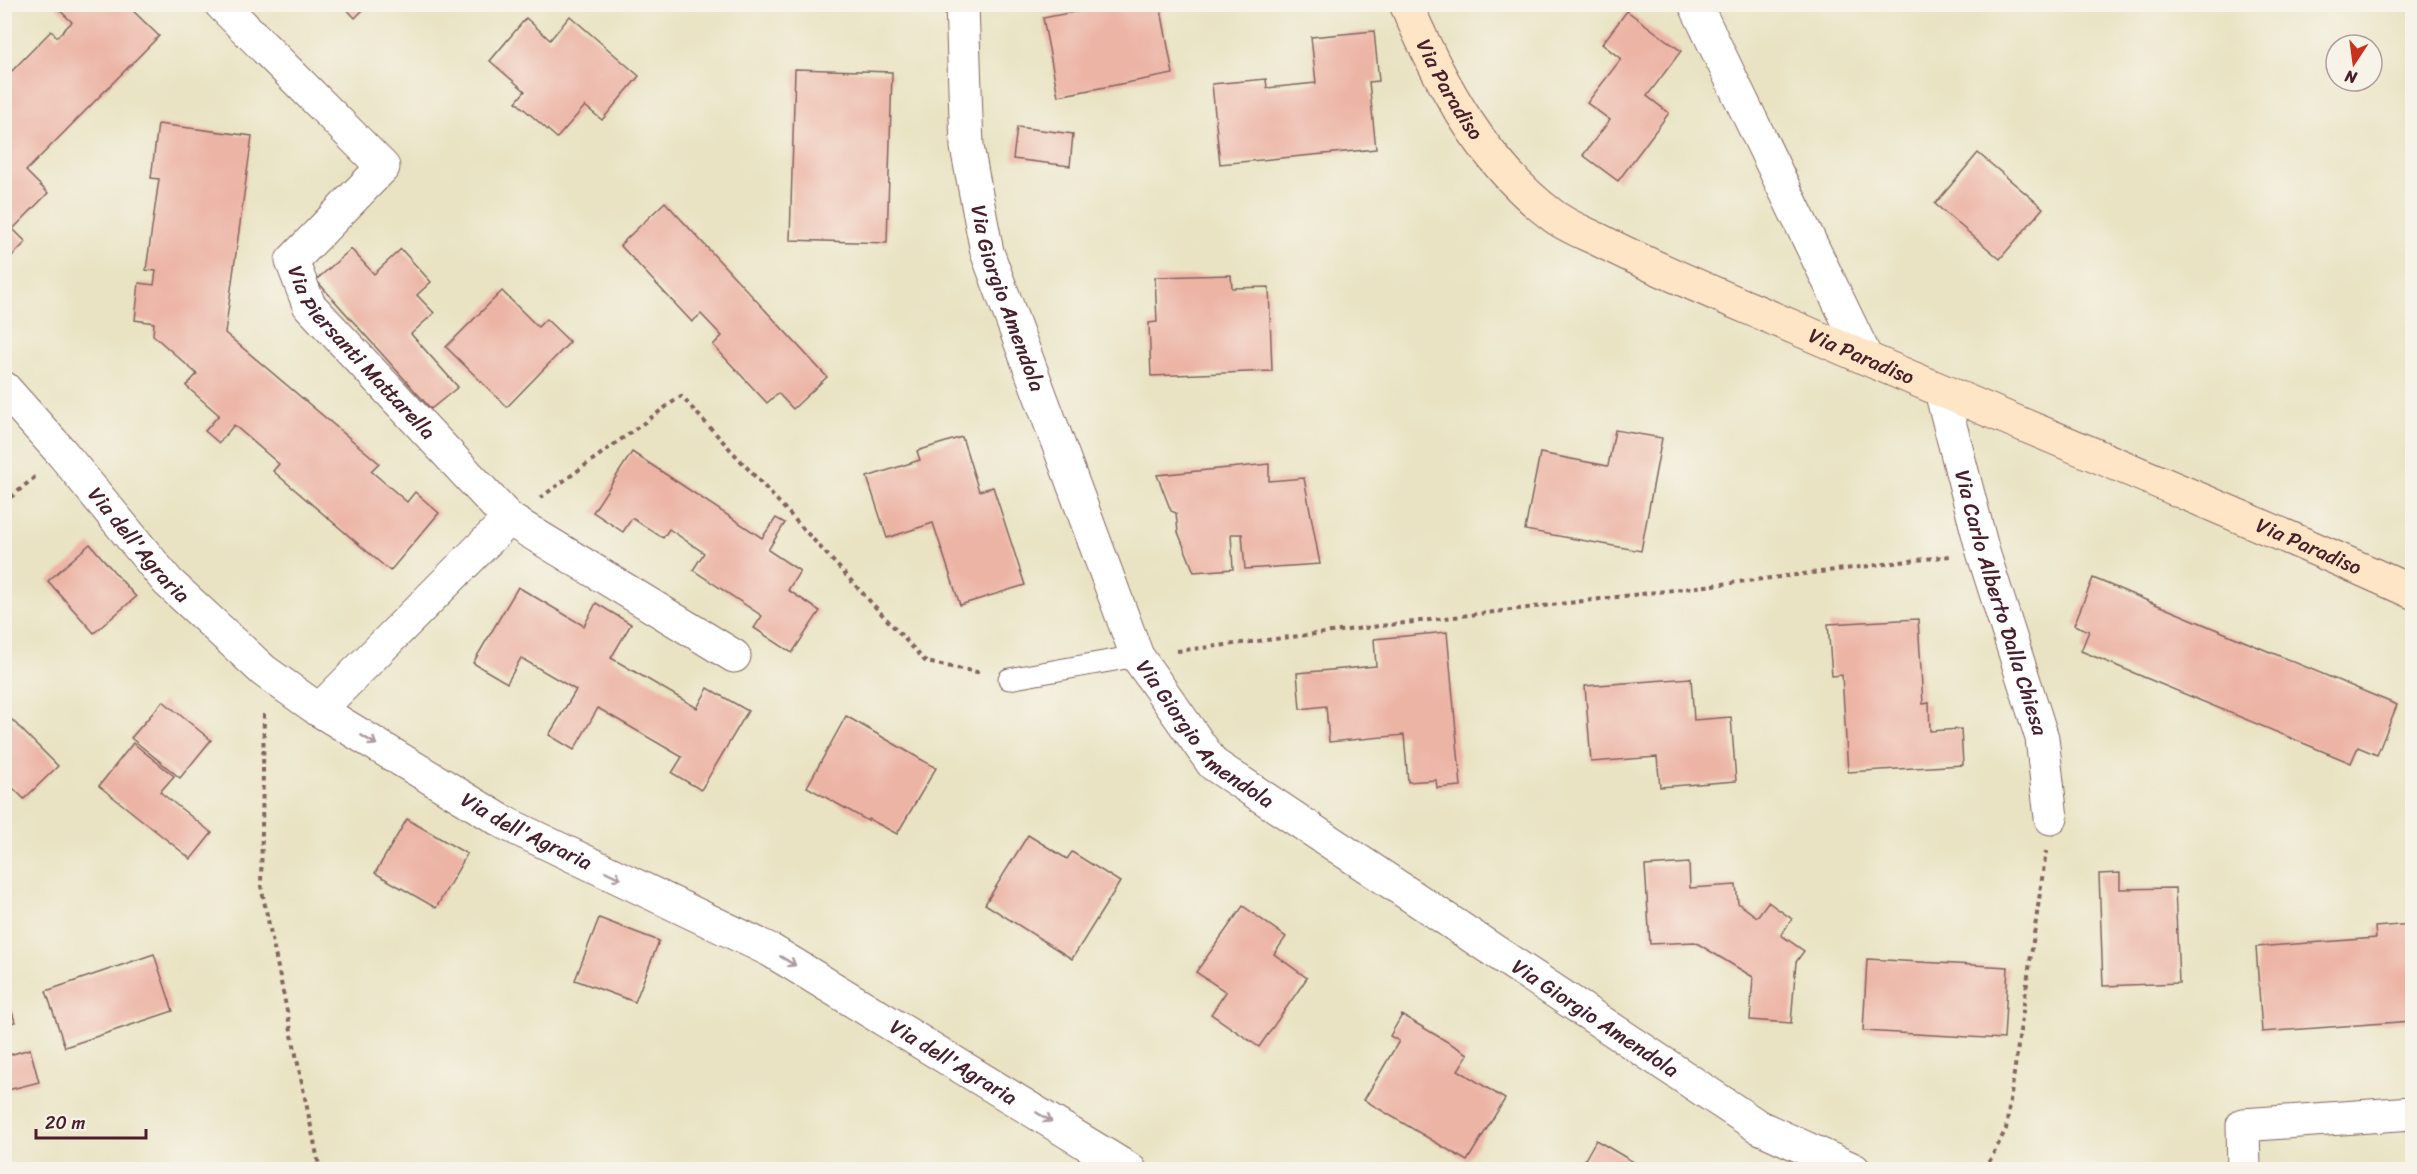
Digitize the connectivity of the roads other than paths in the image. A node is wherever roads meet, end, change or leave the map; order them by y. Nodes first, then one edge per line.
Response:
1 (221, 4) edge
2 (962, 4) edge
3 (1406, 4) edge
4 (1695, 4) edge
5 (1866, 358) junction
6 (4, 387) edge
7 (1941, 391) junction
8 (509, 519) junction
9 (2412, 592) edge
10 (734, 656) dead end
11 (1137, 656) junction
12 (1009, 679) road end
13 (319, 710) junction
14 (2051, 818) road end
15 (2412, 1113) edge
16 (1130, 1170) edge
17 (1854, 1170) edge
18 (2244, 1170) edge

1 - 8 street, Via Piersanti Mattarella
2 - 11 street, Via Giorgio Amendola
3 - 5 main road, Via Paradiso
4 - 5 street
5 - 7 main road, Via Paradiso
6 - 13 street, Via dell'Agraria
7 - 9 main road, Via Paradiso
7 - 14 street, Via Carlo Alberto Dalla Chiesa
8 - 10 street, Via Piersanti Mattarella
8 - 13 street
11 - 12 lane
11 - 17 street, Via Giorgio Amendola
13 -> 16 street, Via dell'Agraria
15 - 18 street

